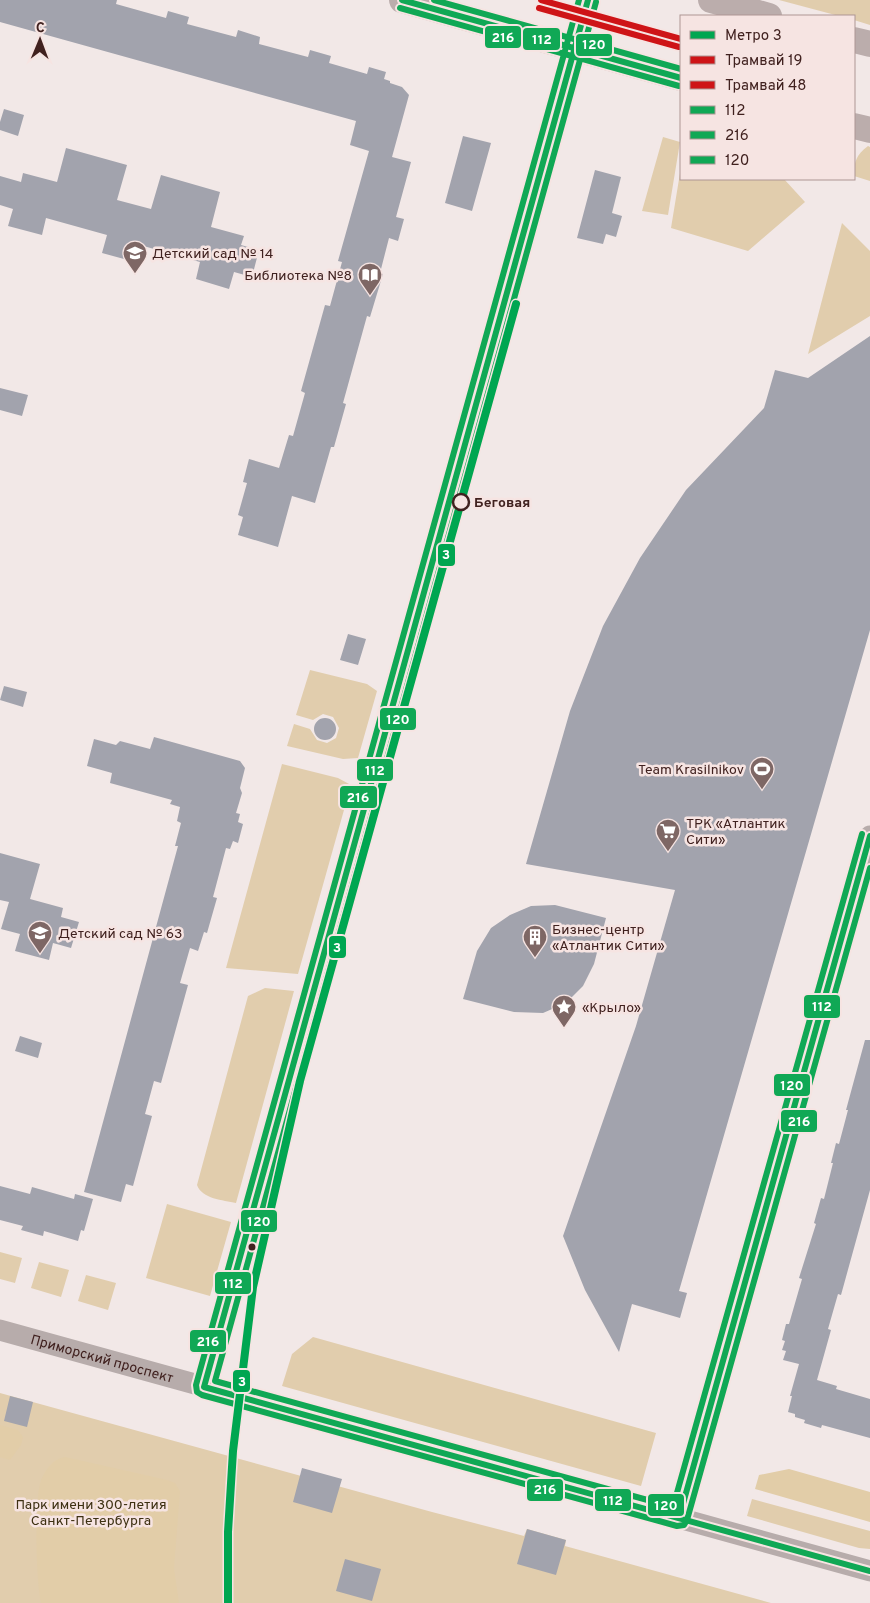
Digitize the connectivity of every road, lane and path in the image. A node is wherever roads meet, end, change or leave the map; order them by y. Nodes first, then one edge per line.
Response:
1 (402, 0) edge
2 (588, 0) edge
3 (711, 0) edge
4 (765, 15) edge
5 (855, 40) edge
6 (870, 44) edge
7 (576, 48) junction
8 (680, 78) edge
9 (855, 126) edge
10 (870, 130) edge
11 (870, 836) edge
12 (0, 1330) edge
13 (204, 1387) junction
14 (679, 1518) junction
15 (870, 1572) edge

1 - 7 main road
2 - 7 street
3 - 4 main road
5 - 6 main road
7 - 8 main road
7 - 13 street
9 - 10 main road
11 - 14 street
12 - 13 street, Приморский проспект
13 - 14 street, Приморский проспект
14 - 15 street, Приморский проспект

